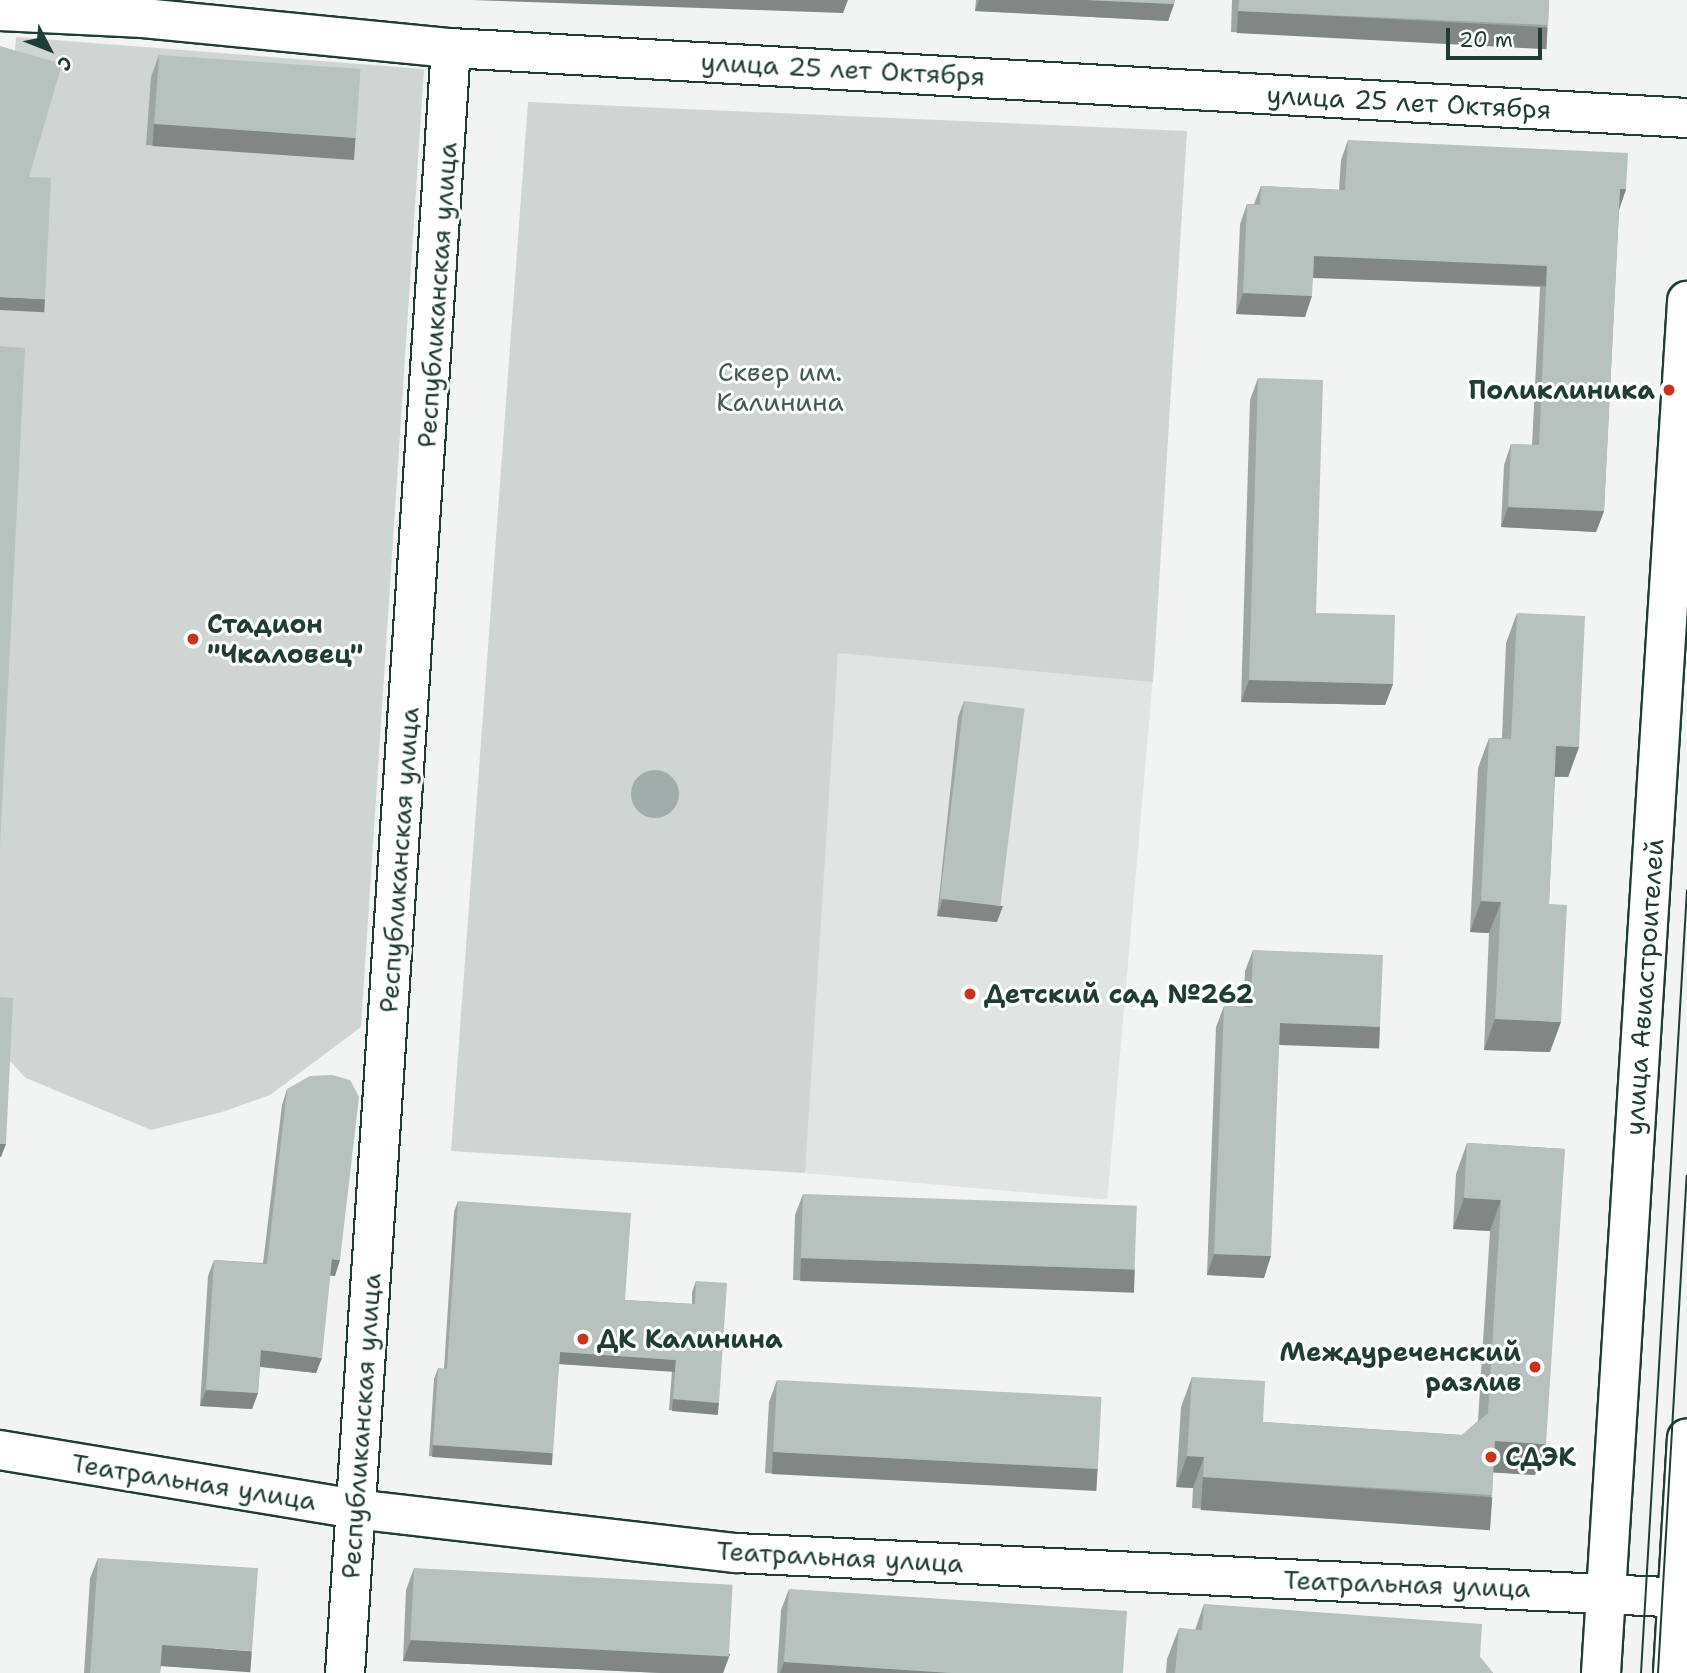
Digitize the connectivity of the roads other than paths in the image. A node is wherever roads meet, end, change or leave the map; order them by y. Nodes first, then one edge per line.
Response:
1 (144, 9) edge
2 (0, 11) edge
3 (452, 48) junction
4 (1687, 118) edge
5 (1687, 301) edge
6 (1687, 1438) edge
7 (0, 1450) edge
8 (355, 1509) junction
9 (1606, 1592) junction
10 (1682, 1597) edge
11 (345, 1673) edge
12 (1601, 1673) edge
13 (1673, 1673) edge

1 - 2 street, улица 25 лет Октября
1 - 3 street, улица 25 лет Октября
3 - 4 street, улица 25 лет Октября
3 - 8 street, Республиканская улица
5 - 9 street, улица Авиастроителей
6 - 10 street
7 - 8 street, Театральная улица
8 - 9 street, Театральная улица
8 - 11 street, Республиканская улица
9 - 10 street, Театральная улица
9 - 12 street, улица Авиастроителей
10 - 13 street

